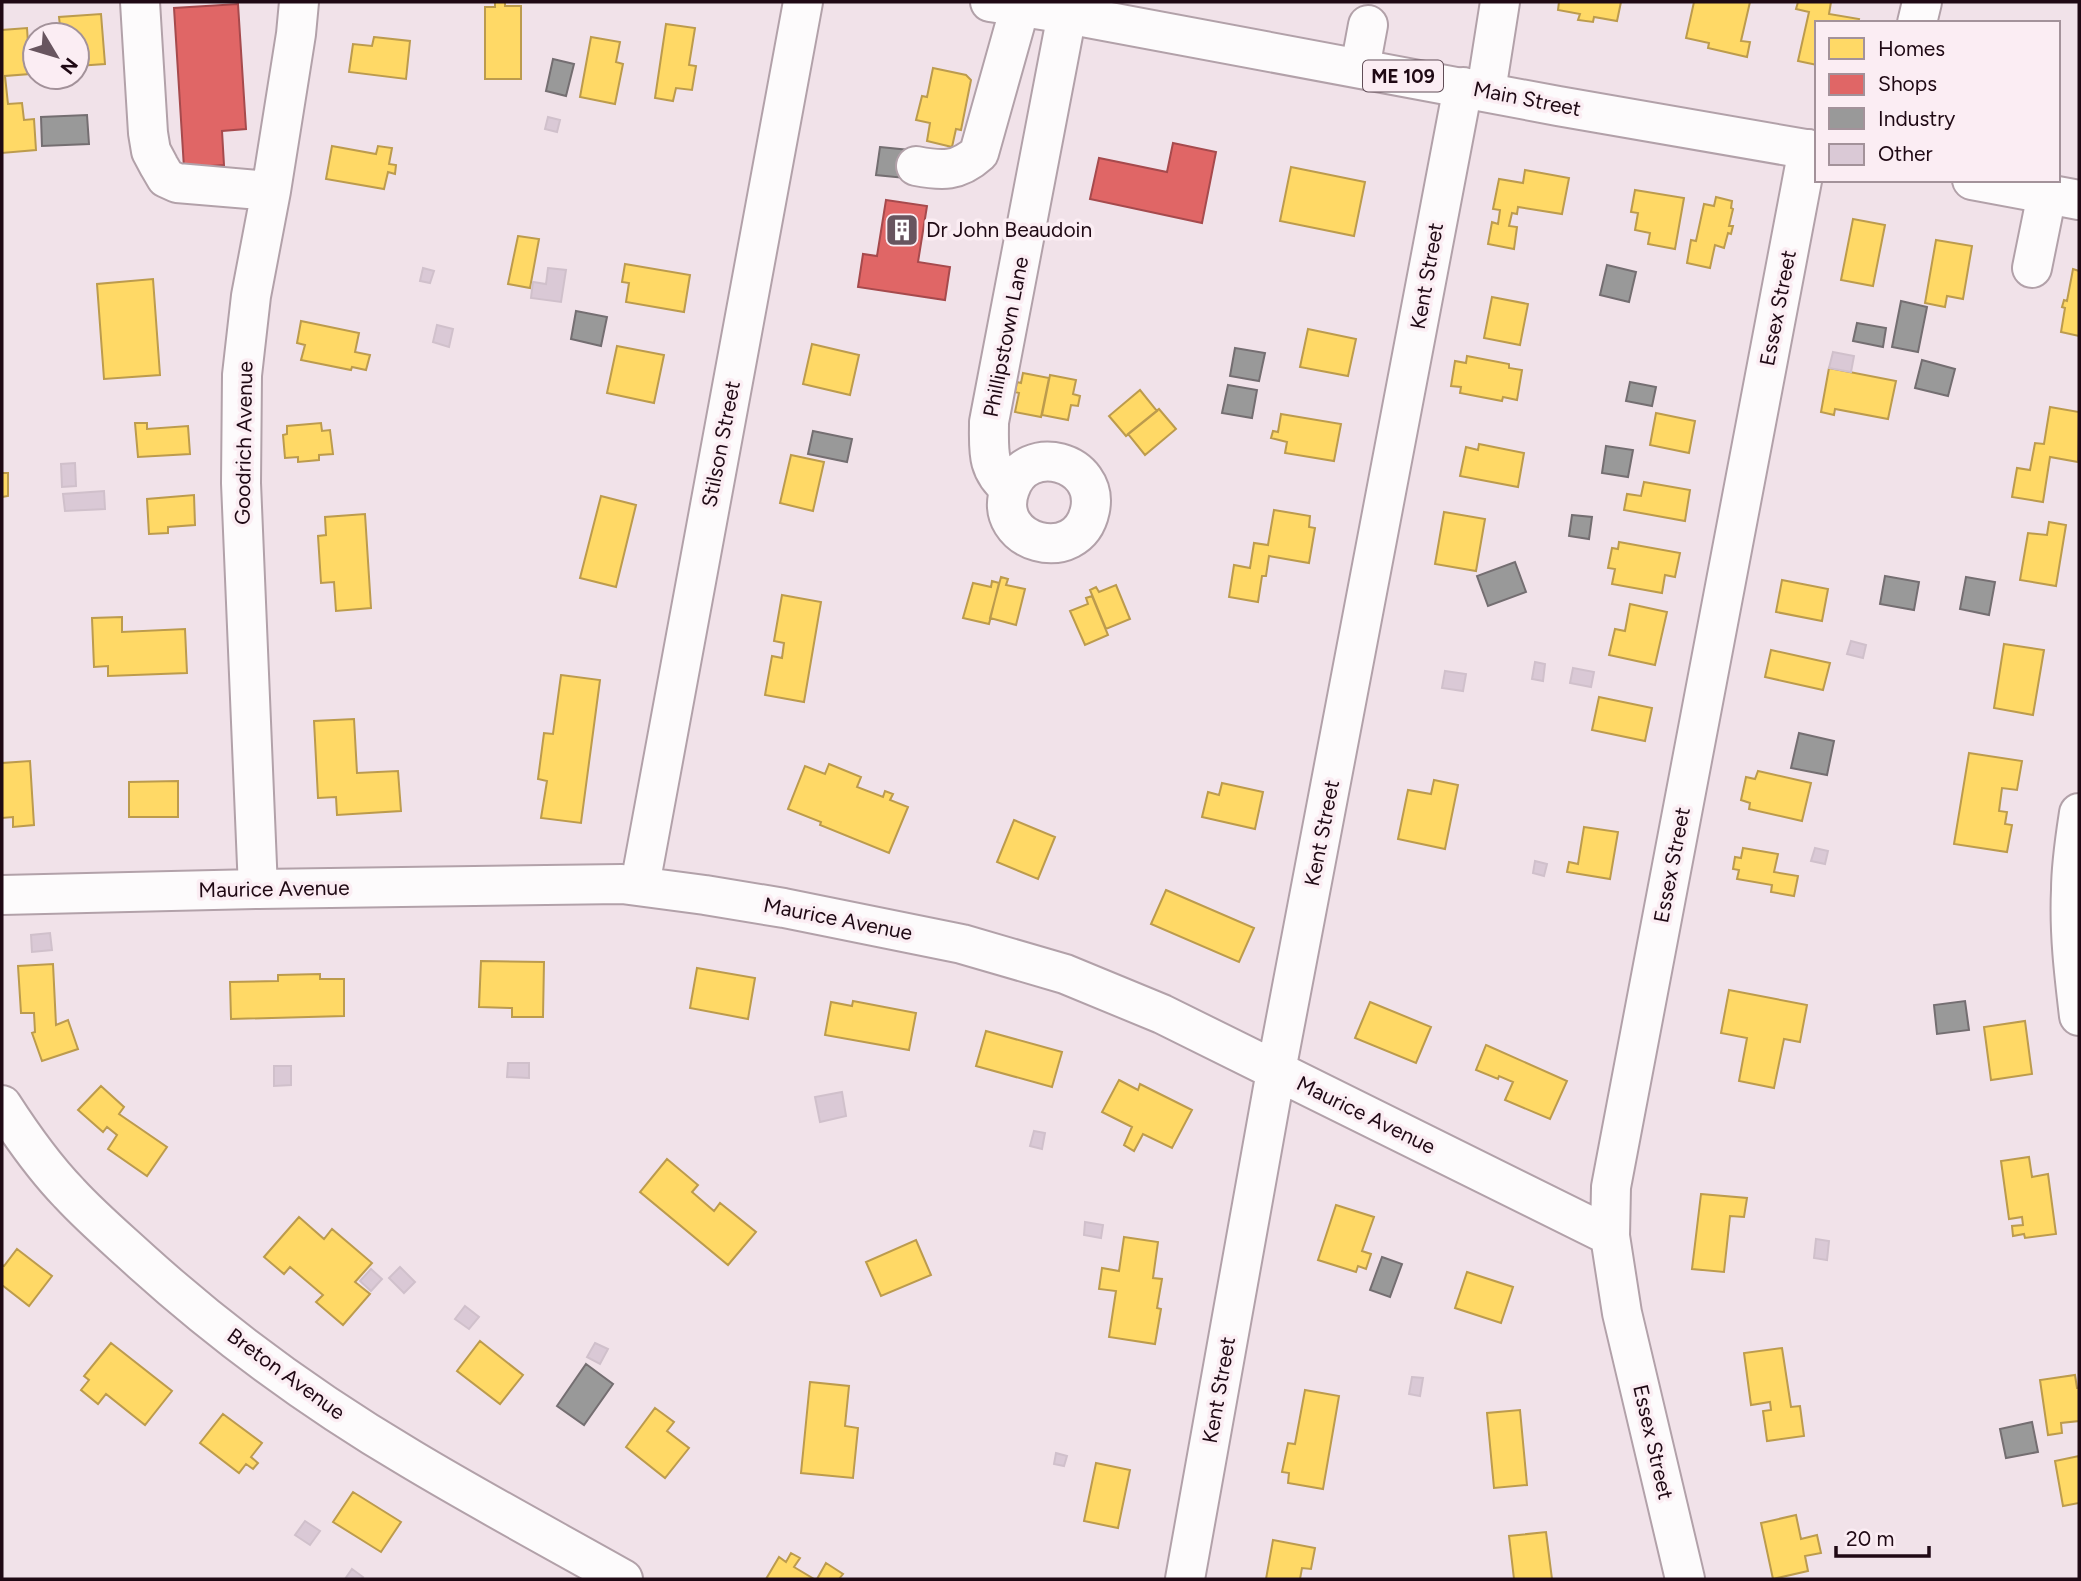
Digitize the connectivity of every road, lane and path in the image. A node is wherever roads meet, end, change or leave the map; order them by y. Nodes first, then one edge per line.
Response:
1 (140, 2) edge
2 (299, 2) edge
3 (803, 2) edge
4 (1922, 2) edge
5 (1005, 4) edge
6 (1490, 7) edge
7 (1067, 14) junction
8 (1132, 14) edge
9 (1917, 21) edge
10 (1368, 25) dead end
11 (1360, 68) junction
12 (1474, 89) junction
13 (1812, 150) edge
14 (916, 166) dead end
15 (1983, 182) edge
16 (271, 191) junction
17 (2063, 197) edge
18 (2032, 268) dead end
19 (1010, 489) dead end
20 (2079, 813) edge
21 (640, 886) junction
22 (258, 888) junction
23 (2, 895) edge
24 (2079, 1016) edge
25 (1276, 1071) junction
26 (2, 1105) edge
27 (1611, 1236) junction
28 (623, 1579) edge
29 (1185, 1579) edge
30 (1685, 1579) edge

1 - 16 main road
2 - 16 main road, Goodrich Avenue
3 - 21 main road, Stilson Street
4 - 9 main road
5 - 7 main road, Main Street / ME 109
5 - 14 main road
6 - 12 main road, Kent Street
7 - 8 main road, Main Street / ME 109
7 - 19 main road, Phillipstown Lane
8 - 11 main road, Main Street / ME 109
10 - 11 main road
11 - 12 main road, Main Street / ME 109
12 - 13 main road, Main Street / ME 109
12 - 25 main road, Kent Street
13 - 27 main road, Essex Street
15 - 17 main road
16 - 22 main road, Goodrich Avenue
17 - 18 main road
20 - 24 main road
21 - 22 main road, Maurice Avenue
21 - 25 main road, Maurice Avenue
22 - 23 main road, Maurice Avenue
25 - 27 main road, Maurice Avenue
25 - 29 main road, Kent Street
26 - 28 main road, Breton Avenue
27 - 30 main road, Essex Street

